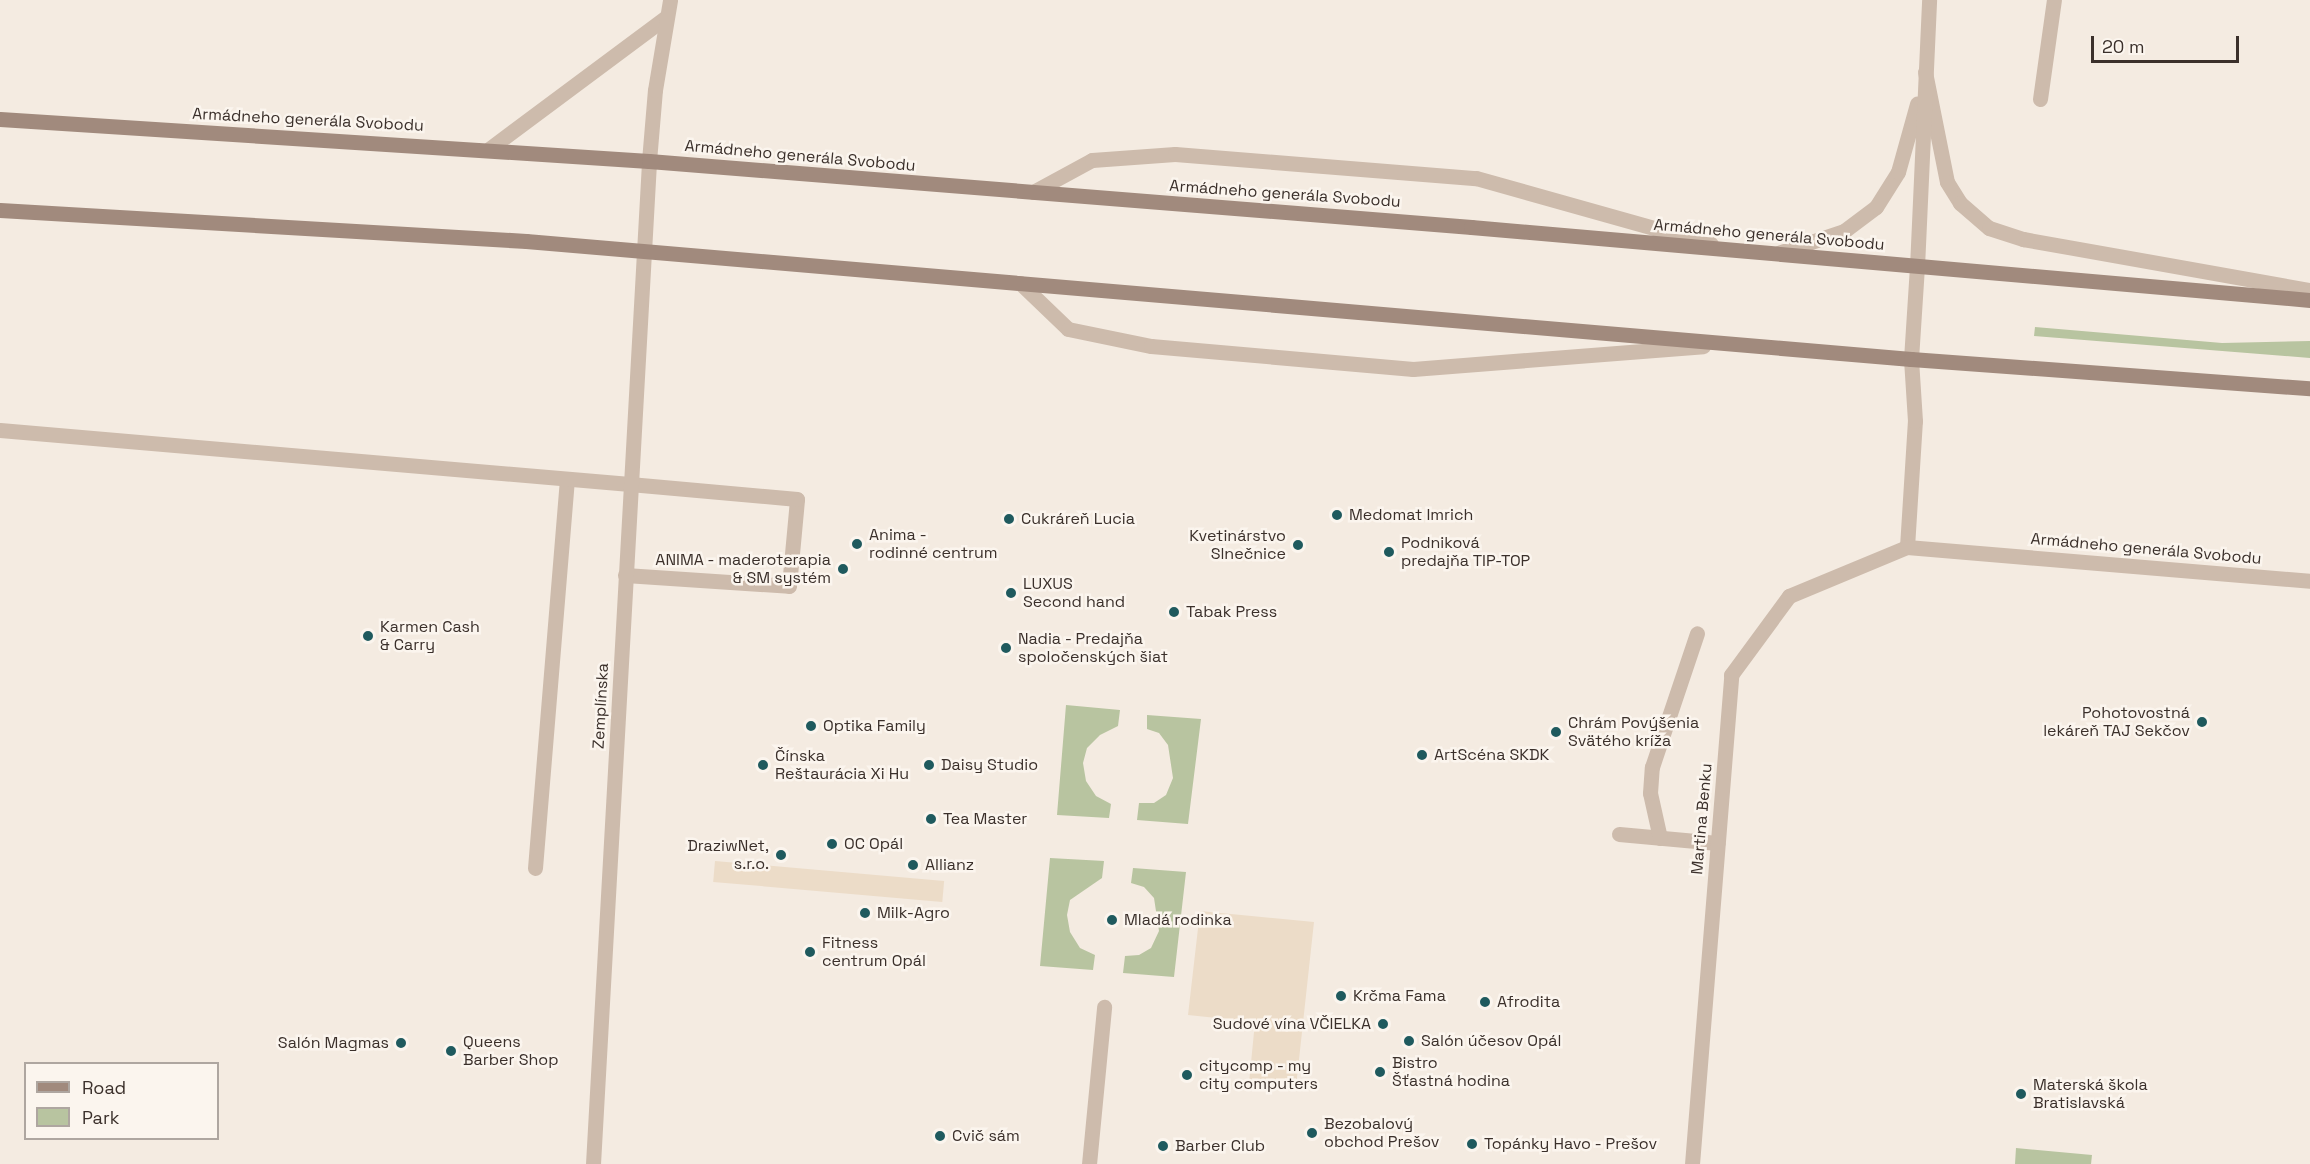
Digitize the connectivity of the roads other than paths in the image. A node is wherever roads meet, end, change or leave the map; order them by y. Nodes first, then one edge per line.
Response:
1 (670, 0) edge
2 (1929, 0) edge
3 (2054, 0) edge
4 (666, 17) junction
5 (1925, 72) junction
6 (2040, 99) dead end
7 (0, 119) edge
8 (489, 149) junction
9 (649, 161) junction
10 (1033, 192) junction
11 (0, 210) edge
12 (644, 250) junction
13 (1731, 250) junction
14 (1775, 254) junction
15 (1917, 267) junction
16 (1020, 284) junction
17 (2310, 291) edge
18 (2310, 300) edge
19 (1730, 344) junction
20 (1911, 359) junction
21 (2310, 388) edge
22 (0, 430) edge
23 (567, 478) junction
24 (630, 484) junction
25 (1907, 547) junction
26 (625, 575) junction
27 (2310, 581) edge
28 (1697, 633) dead end
29 (1619, 834) dead end
30 (1660, 838) junction
31 (1718, 843) junction
32 (535, 868) dead end
33 (1104, 1007) dead end
34 (594, 1164) edge
35 (1089, 1164) edge
36 (1692, 1164) edge

1 - 4 street
2 - 5 street
3 - 6 street
4 - 8 street
4 - 9 street
5 - 14 street
5 - 15 street
5 - 17 street
7 - 8 street, Armádneho generála Svobodu
8 - 9 street, Armádneho generála Svobodu
9 - 10 street, Armádneho generála Svobodu
9 - 12 street
10 - 13 street, Armádneho generála Svobodu
10 - 13 street
11 - 12 street
12 - 16 street
12 - 24 street, Zemplínska
13 - 14 street, Armádneho generála Svobodu
14 - 15 street, Armádneho generála Svobodu
15 - 18 street, Armádneho generála Svobodu
15 - 20 street
16 - 19 street
16 - 19 street
19 - 20 street
20 - 21 street
20 - 25 street
22 - 23 street
23 - 24 street
23 - 32 street
24 - 26 street, Zemplínska
24 - 26 street
25 - 27 street, Armádneho generála Svobodu
25 - 31 street, Martina Benku
26 - 34 street, Zemplínska
28 - 30 street
29 - 30 street
30 - 31 street
31 - 36 street, Martina Benku
33 - 35 street

